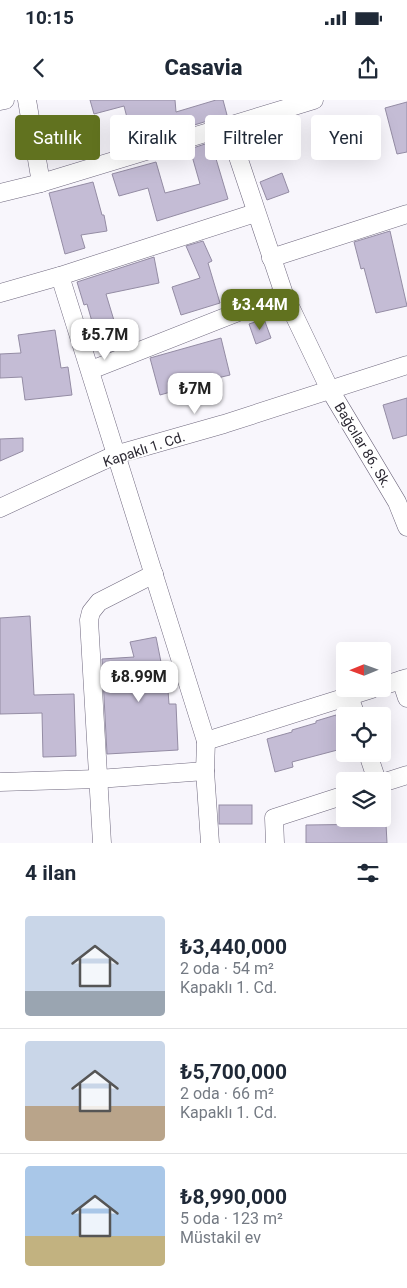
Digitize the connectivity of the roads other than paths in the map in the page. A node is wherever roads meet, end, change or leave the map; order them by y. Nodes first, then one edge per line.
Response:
1 (5, 100) edge
2 (27, 100) edge
3 (314, 100) edge
4 (0, 101) edge
5 (266, 115) edge
6 (205, 134) edge
7 (239, 160) edge
8 (40, 183) junction
9 (0, 193) edge
10 (256, 213) junction
11 (407, 214) edge
12 (271, 258) junction
13 (60, 276) junction
14 (0, 293) edge
15 (284, 294) junction
16 (407, 365) edge
17 (91, 370) junction
18 (330, 390) junction
19 (116, 455) junction
20 (402, 500) edge
21 (0, 508) edge
22 (407, 527) edge
23 (154, 574) junction
24 (404, 679) edge
25 (391, 683) edge
26 (343, 698) edge
27 (407, 698) edge
28 (206, 741) junction
29 (205, 771) junction
30 (407, 775) edge
31 (98, 779) junction
32 (391, 780) edge
33 (0, 782) edge
34 (336, 798) edge
35 (102, 843) edge
36 (210, 843) edge
37 (275, 843) edge

1 - 4 street
2 - 8 street
3 - 5 street
6 - 8 street
7 - 10 street, Bağcılar 86. Sk.
8 - 9 street
10 - 12 street, Bağcılar 86. Sk.
10 - 13 street
11 - 12 street
12 - 15 street, Bağcılar 86. Sk.
13 - 14 street
13 - 17 street
15 - 17 street
15 - 18 street, Bağcılar 86. Sk.
16 - 18 street, Kapaklı 1. Cd.
17 - 19 street
18 - 19 street, Kapaklı 1. Cd.
18 - 20 street, Bağcılar 86. Sk.
19 - 21 street, Kapaklı 1. Cd.
19 - 23 street
20 - 22 street, Bağcılar 86. Sk.
23 - 28 street
23 - 31 street
24 - 25 street
24 - 27 street
26 - 28 street
28 - 29 street
29 - 31 street
29 - 36 street
30 - 32 street
31 - 33 street
31 - 35 street
34 - 37 street

